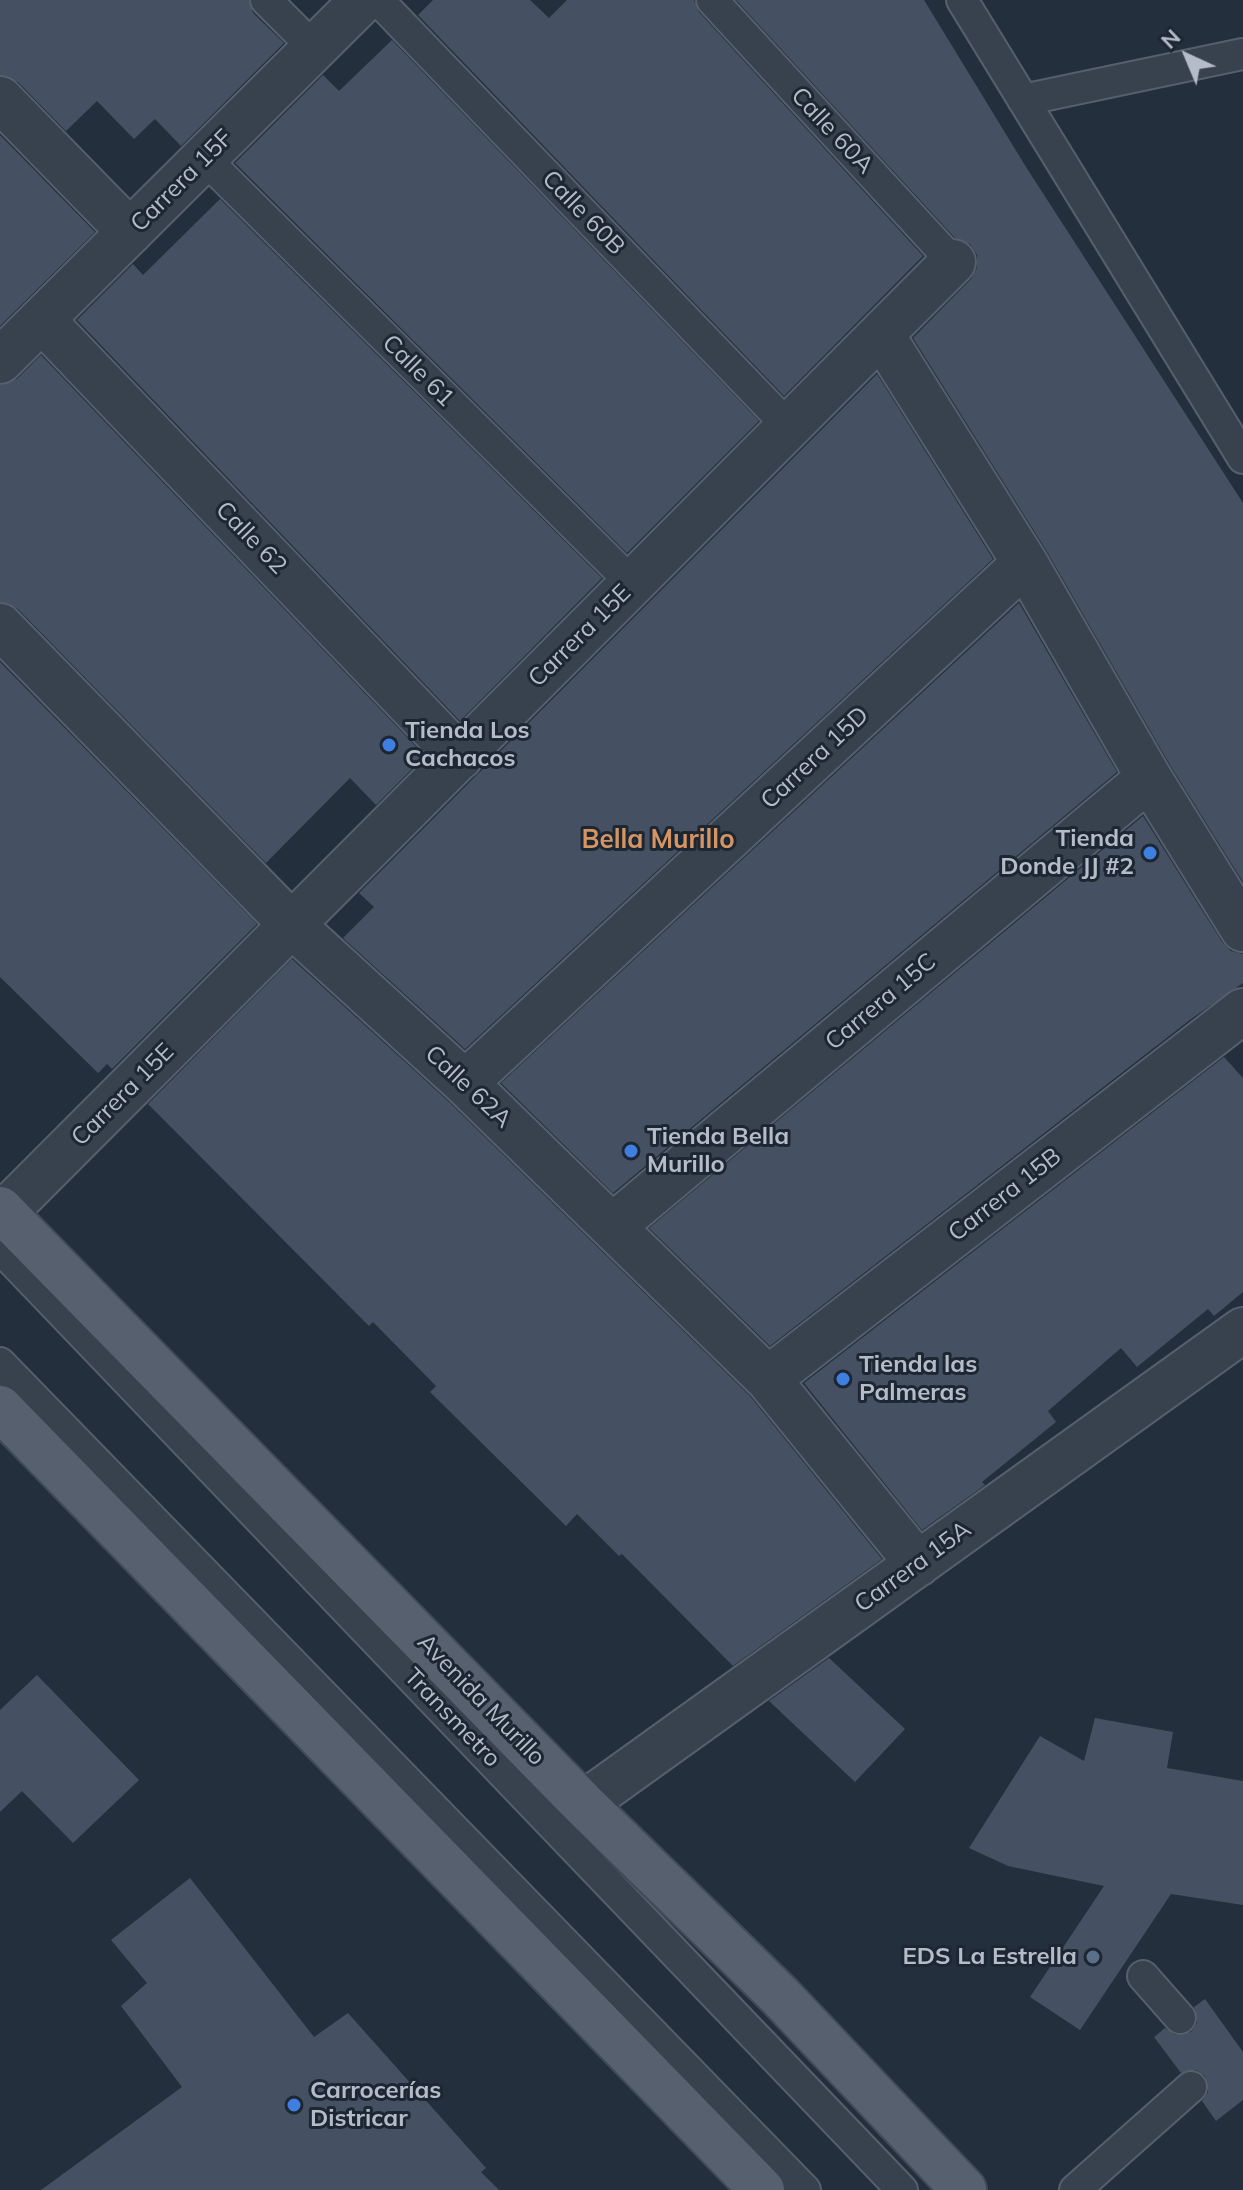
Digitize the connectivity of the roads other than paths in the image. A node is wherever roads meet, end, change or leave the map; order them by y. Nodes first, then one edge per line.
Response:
1 (266, 0) edge
2 (363, 0) edge
3 (378, 0) edge
4 (712, 0) edge
5 (962, 0) edge
6 (314, 48) junction
7 (1243, 54) edge
8 (0, 99) edge
9 (1023, 100) junction
10 (204, 158) junction
11 (130, 232) junction
12 (953, 262) joint
13 (42, 320) junction
14 (881, 334) junction
15 (0, 361) edge
16 (789, 427) junction
17 (1243, 458) edge
18 (1025, 563) junction
19 (633, 584) junction
20 (0, 626) edge
21 (460, 757) junction
22 (1149, 778) junction
23 (292, 925) junction
24 (1243, 929) edge
25 (1243, 1011) edge
26 (465, 1083) junction
27 (1, 1223) edge
28 (613, 1226) junction
29 (1243, 1330) edge
30 (0, 1363) edge
31 (768, 1379) junction
32 (0, 1408) edge
33 (918, 1564) junction
34 (583, 1804) junction
35 (1143, 1976) dead end
36 (1180, 2018) dead end
37 (1191, 2087) dead end
38 (756, 2188) edge
39 (805, 2190) edge
40 (902, 2190) edge
41 (964, 2190) edge
42 (1075, 2190) edge

1 - 6 lane
2 - 6 street, Carrera 15F
3 - 16 lane, Calle 60B
4 - 12 lane, Calle 60A
5 - 9 lane
6 - 10 street, Carrera 15F
7 - 9 lane
8 - 11 street
9 - 17 lane
10 - 11 street, Carrera 15F
10 - 19 lane, Calle 61
11 - 13 street, Carrera 15F
12 - 14 street, Carrera 15E
13 - 15 street, Carrera 15F
13 - 21 street, Calle 62
14 - 16 street, Carrera 15E
14 - 18 street
16 - 19 street, Carrera 15E
18 - 22 street
18 - 26 street, Carrera 15D
19 - 21 street, Carrera 15E
20 - 23 street, Calle 62A
21 - 23 street, Carrera 15E
22 - 24 street
22 - 28 street, Carrera 15C
23 - 26 street, Calle 62A
23 - 27 street, Carrera 15E
25 - 31 street, Carrera 15B
26 - 28 street, Calle 62A
27 - 34 main road, Avenida Murillo
27 - 40 lane, Transmetro
28 - 31 street, Calle 62A
29 - 33 street, Carrera 15A
30 - 39 lane
31 - 33 street, Calle 62A
32 - 38 main road
33 - 34 street, Carrera 15A
34 - 41 main road, Avenida Murillo
35 - 36 lane
37 - 42 lane

